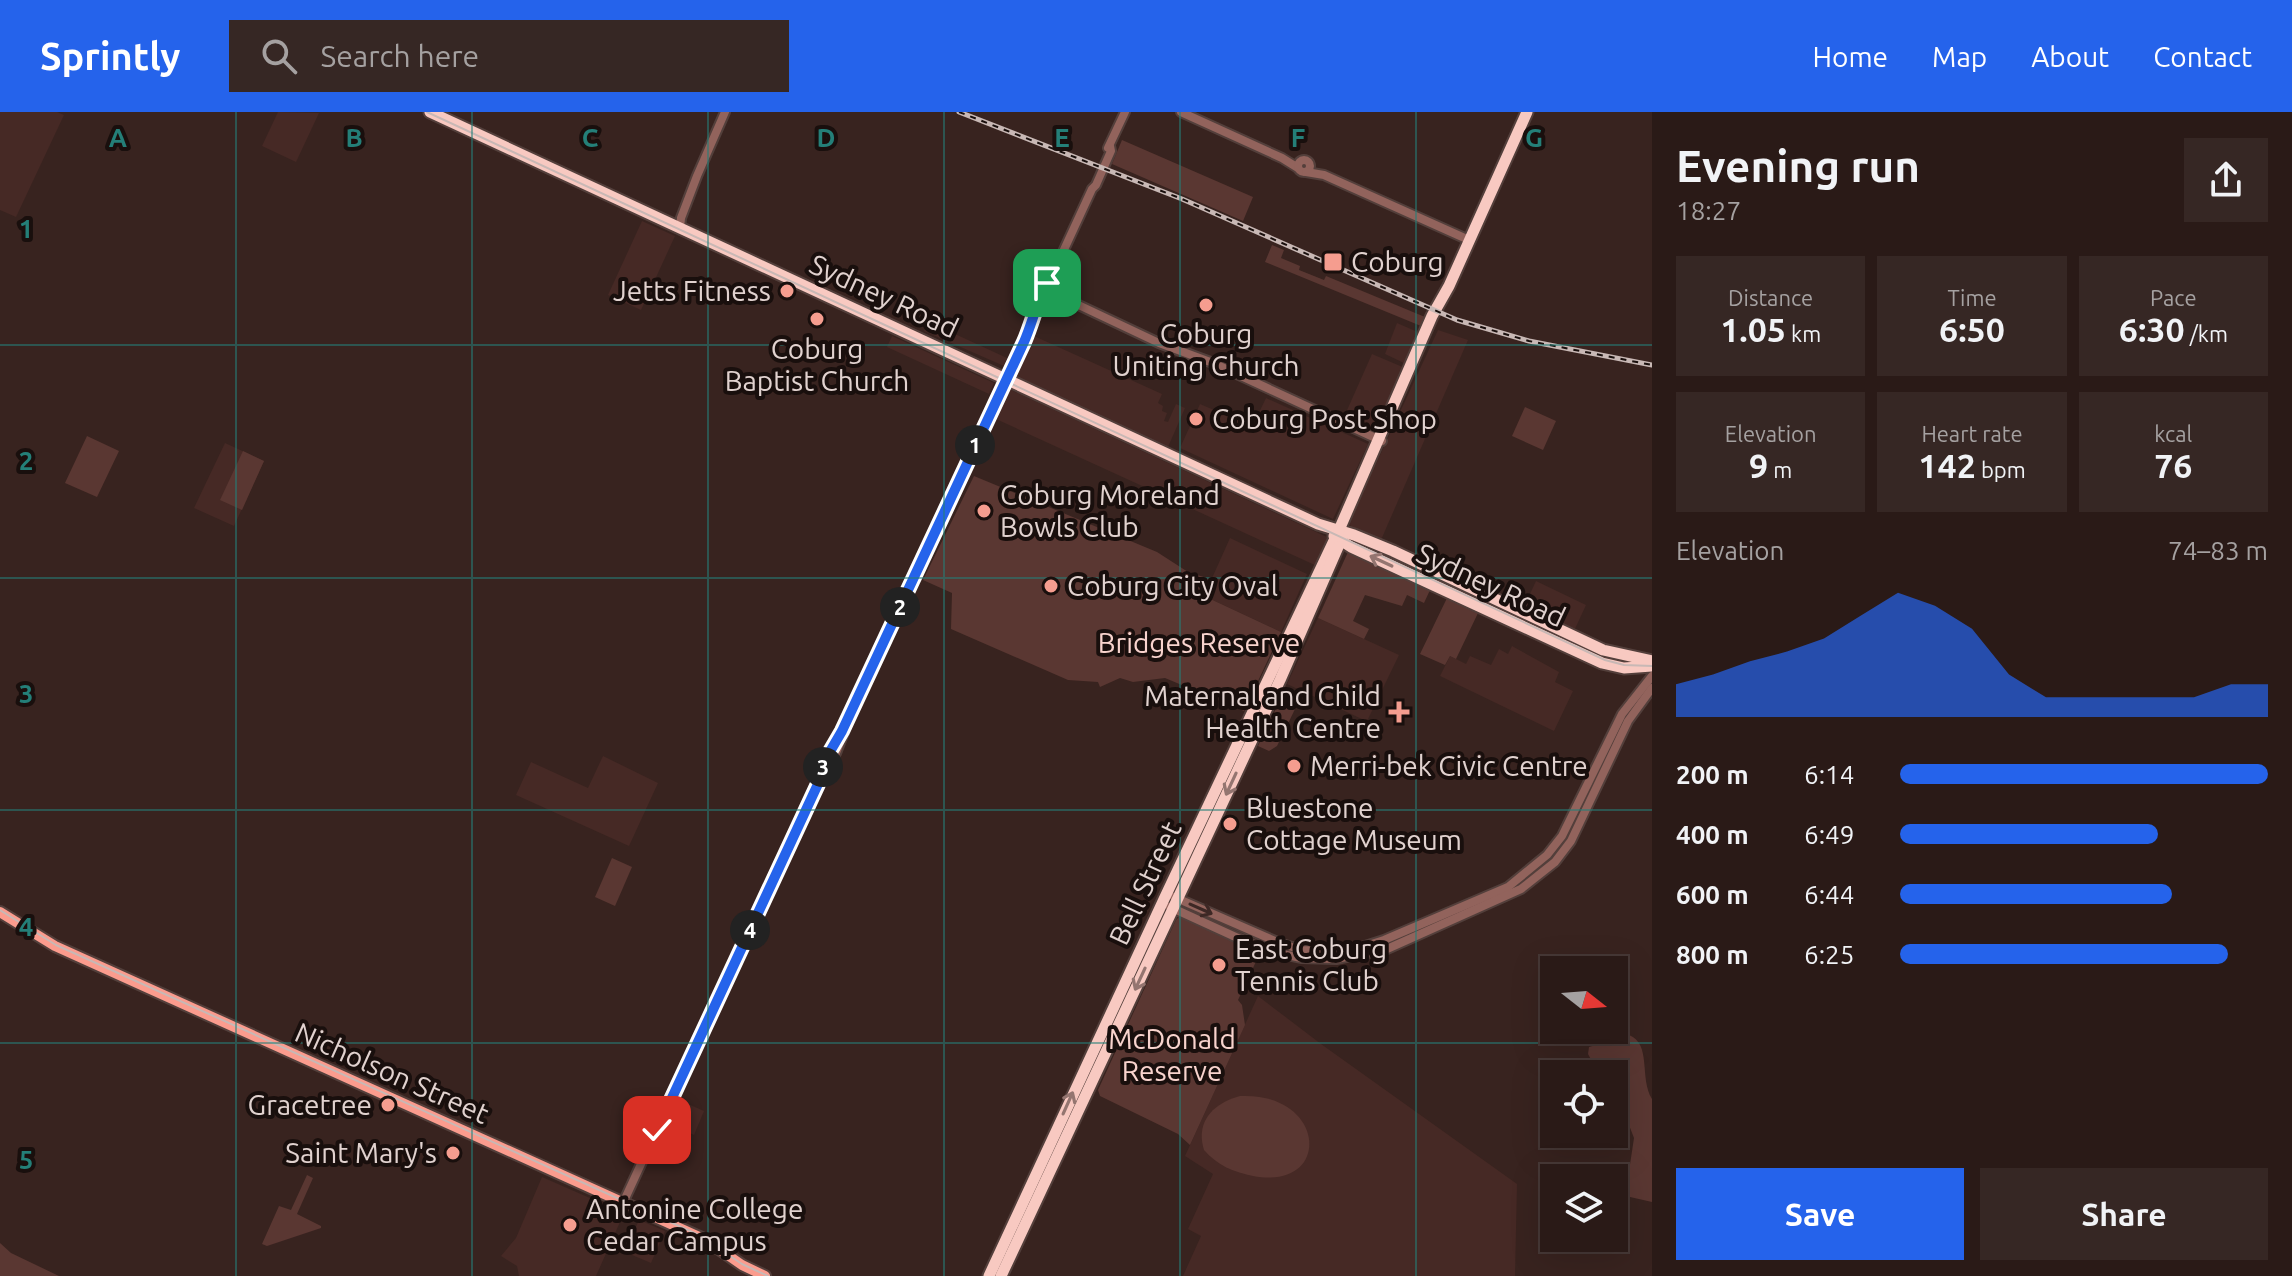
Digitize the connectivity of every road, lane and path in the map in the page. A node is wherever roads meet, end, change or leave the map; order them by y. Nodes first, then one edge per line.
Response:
1 (430, 112) edge
2 (725, 112) edge
3 (1126, 112) edge
4 (1181, 112) edge
5 (1527, 112) edge
6 (680, 228) junction
7 (1469, 240) junction
8 (1047, 294) junction
9 (1006, 379) junction
10 (1379, 440) junction
11 (1339, 535) junction
12 (1652, 664) edge
13 (1624, 668) junction
14 (1652, 676) edge
15 (1652, 688) edge
16 (1641, 689) junction
17 (1578, 818) junction
18 (1170, 901) junction
19 (0, 912) edge
20 (623, 1203) junction
21 (765, 1276) edge
22 (989, 1276) edge
23 (1001, 1276) edge

1 - 6 highway, Sydney Road
2 - 6 street
3 - 8 street
4 - 7 street
5 - 7 highway, Bell Street
6 - 9 highway, Sydney Road
7 - 10 highway, Bell Street
8 - 9 street
8 - 10 street
9 - 11 highway, Sydney Road
9 - 20 street
10 - 11 highway, Bell Street
11 - 12 highway, Sydney Road
13 -> 11 highway, Sydney Road
11 - 18 highway, Bell Street
12 - 13 highway, Sydney Road
13 - 16 street
14 - 16 street
15 - 17 street
16 - 17 street
17 - 18 street
22 -> 18 highway, Bell Street
18 -> 23 highway, Bell Street
19 - 20 main road, Nicholson Street
20 - 21 main road, Nicholson Street

